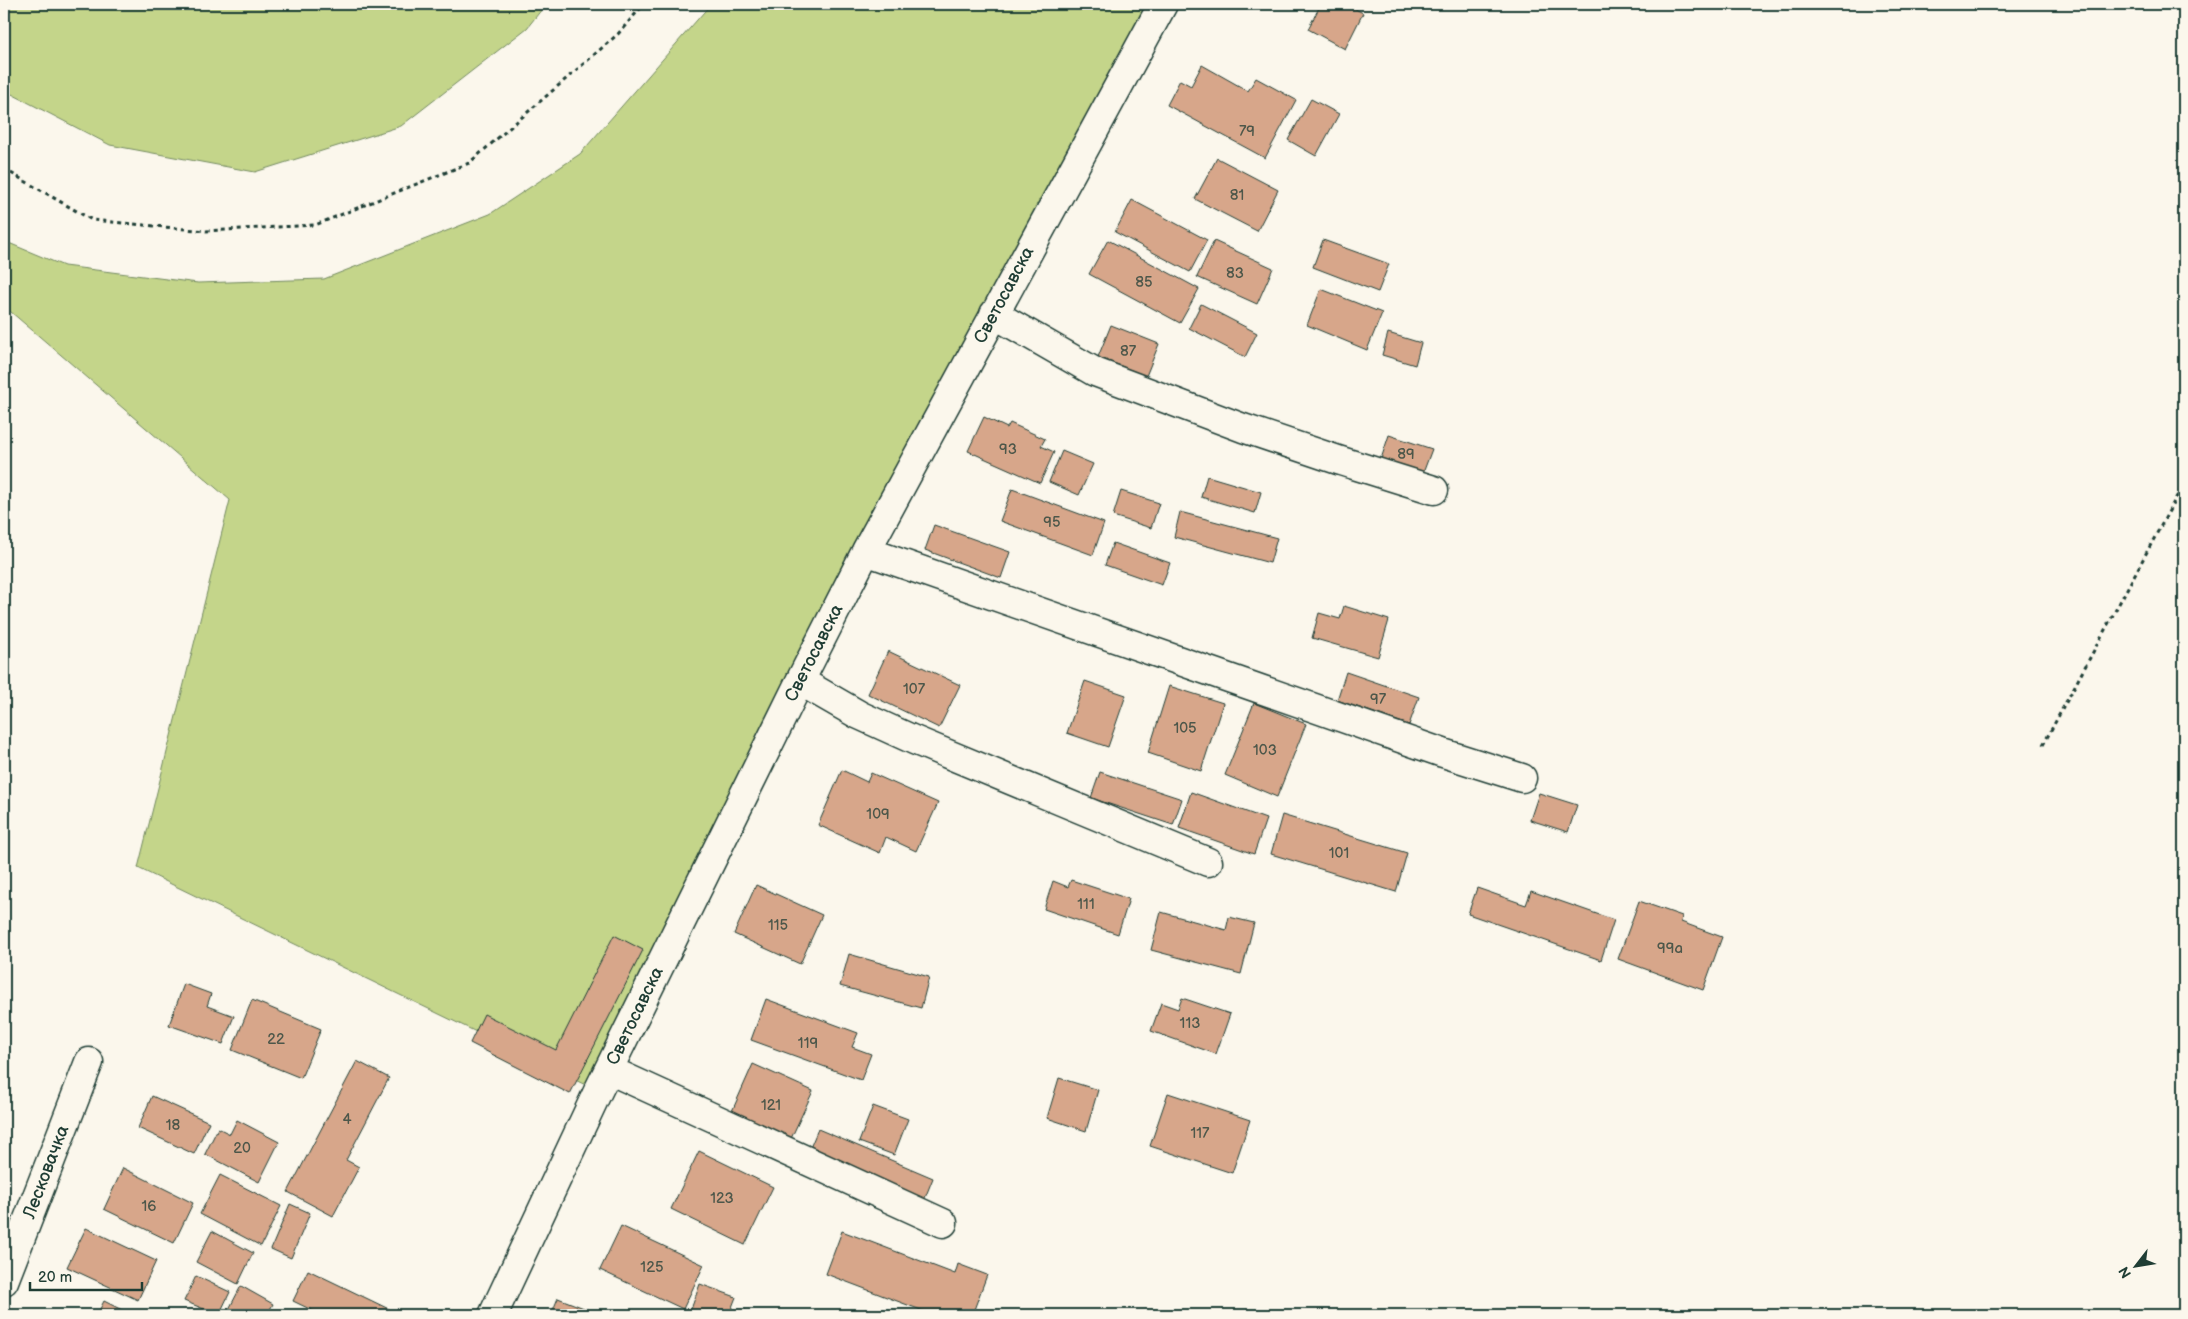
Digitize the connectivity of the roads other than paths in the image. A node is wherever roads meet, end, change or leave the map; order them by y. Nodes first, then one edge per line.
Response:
1 (1162, 4) edge
2 (994, 314) junction
3 (1434, 490) dead end
4 (866, 551) junction
5 (800, 681) junction
6 (1522, 778) dead end
7 (1208, 862) dead end
8 (88, 1062) dead end
9 (609, 1070) junction
10 (943, 1224) dead end
11 (4, 1281) edge
12 (493, 1315) edge

1 - 2 street, Светосавска
2 - 3 street
2 - 4 street, Светосавска
4 - 5 street, Светосавска
4 - 6 street
5 - 7 street
5 - 9 street, Светосавска
8 - 11 street, Лесковачка
9 - 10 street
9 - 12 street, Светосавска

